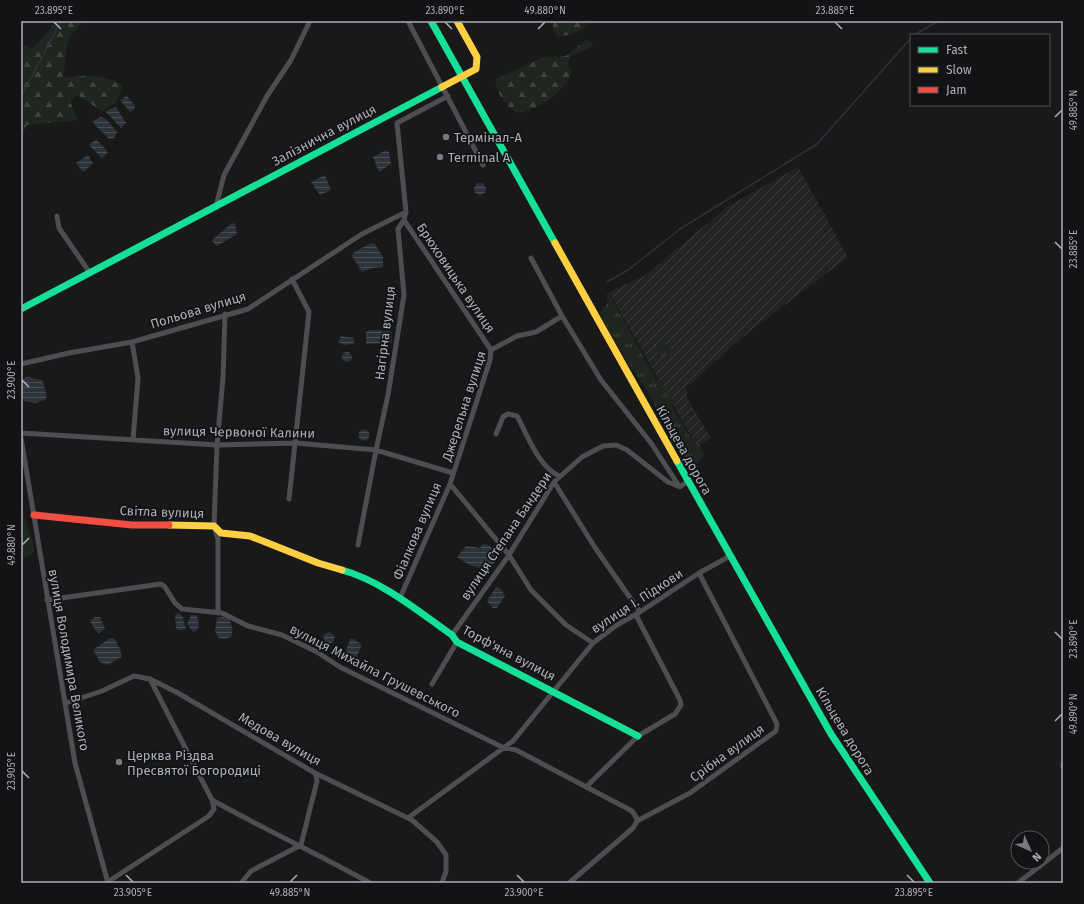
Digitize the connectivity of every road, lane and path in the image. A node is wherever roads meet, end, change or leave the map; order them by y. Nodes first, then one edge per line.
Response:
1 (310, 21) edge
2 (408, 21) edge
3 (431, 21) edge
4 (457, 21) edge
5 (442, 86) junction
6 (448, 96) junction
7 (483, 165) dead end
8 (216, 206) junction
9 (406, 212) junction
10 (57, 216) dead end
11 (404, 220) junction
12 (531, 258) dead end
13 (90, 273) junction
14 (292, 279) junction
15 (21, 309) edge
16 (225, 314) junction
17 (562, 316) junction
18 (132, 342) junction
19 (491, 350) junction
20 (21, 364) edge
21 (21, 433) edge
22 (496, 434) dead end
23 (21, 438) edge
24 (133, 440) junction
25 (296, 443) junction
26 (217, 445) junction
27 (376, 450) junction
28 (453, 473) junction
29 (559, 476) junction
30 (688, 481) junction
31 (554, 482) junction
32 (450, 484) junction
33 (680, 487) junction
34 (290, 499) dead end
35 (34, 515) junction
36 (214, 526) junction
37 (358, 545) dead end
38 (509, 555) junction
39 (730, 556) junction
40 (353, 573) joint
41 (699, 573) junction
42 (400, 598) junction
43 (47, 600) junction
44 (218, 613) junction
45 (638, 614) junction
46 (452, 635) junction
47 (457, 642) junction
48 (593, 643) junction
49 (150, 679) junction
50 (432, 684) dead end
51 (553, 690) junction
52 (66, 703) junction
53 (638, 736) junction
54 (502, 747) junction
55 (315, 773) junction
56 (586, 787) junction
57 (212, 800) junction
58 (408, 818) junction
59 (637, 821) junction
60 (301, 845) junction
61 (1063, 848) edge
62 (107, 883) edge
63 (241, 883) edge
64 (370, 883) edge
65 (442, 883) edge
66 (569, 883) edge
67 (930, 883) edge
68 (1018, 883) edge

1 - 8 street
2 - 5 street
3 - 30 main road, Кільцева дорога
4 - 5 main road, Залізнична вулиця
5 - 6 street
5 - 8 main road, Залізнична вулиця
6 - 7 street
6 - 9 street, Брюховицька вулиця
8 - 13 main road, Залізнична вулиця
9 - 11 street, Брюховицька вулиця
9 - 14 street, Польова вулиця
10 - 13 street
11 - 19 street, Брюховицька вулиця
11 - 27 street, Нагірна вулиця
12 - 17 street
13 - 15 main road, Залізнична вулиця
14 - 16 street, Польова вулиця
14 - 25 street
16 - 18 street, Польова вулиця
16 - 26 street
17 - 19 street, Джерельна вулиця
17 - 33 street
18 - 20 street, Польова вулиця
18 - 24 street
19 - 28 street, Джерельна вулиця
21 - 24 street, вулиця Червоної Калини
22 - 29 street
23 - 35 street, вулиця Володимира Великого
24 - 26 street, вулиця Червоної Калини
25 - 26 street, вулиця Червоної Калини
25 - 27 street, вулиця Червоної Калини
25 - 34 street
26 - 36 street
27 - 28 street, вулиця Червоної Калини
27 - 37 street, Нагірна вулиця
28 - 32 street, Фіалкова вулиця
29 - 31 street, вулиця Степана Бандери
29 - 33 street, вулиця Степана Бандери
30 - 33 street
30 - 39 main road, Кільцева дорога
31 - 38 street, вулиця Степана Бандери
31 - 45 street
32 - 38 street
32 - 42 street, Фіалкова вулиця
35 - 36 main road, Світла вулиця
35 - 43 street, вулиця Володимира Великого
36 - 40 main road, Світла вулиця
36 - 44 street
38 - 46 street, вулиця Степана Бандери
38 - 48 street
39 - 41 street, вулиця І. Підкови
39 - 67 main road, Кільцева дорога
40 - 42 main road, Торф'яна вулиця
41 - 45 street, вулиця І. Підкови
41 - 59 street, Срібна вулиця
42 - 46 main road, Торф'яна вулиця
43 - 44 street, вулиця Михайла Грушевського
43 - 52 street, вулиця Володимира Великого
44 - 54 street, вулиця Михайла Грушевського
45 - 48 street, вулиця І. Підкови
45 - 53 street
46 - 47 main road, Торф'яна вулиця
47 - 50 street
47 - 51 main road, Торф'яна вулиця
48 - 51 street, вулиця І. Підкови
49 - 52 street, Медова вулиця
49 - 55 street, Медова вулиця
49 - 57 street
51 - 53 main road, Торф'яна вулиця
51 - 54 street, вулиця І. Підкови
52 - 62 street, вулиця Володимира Великого
53 - 56 street
54 - 56 street, вулиця Михайла Грушевського
54 - 58 street, вулиця І. Підкови
55 - 58 street, Медова вулиця
55 - 60 street
56 - 59 street, вулиця Михайла Грушевського
57 - 60 street
57 - 62 street
58 - 65 street, Медова вулиця
59 - 66 street, Срібна вулиця
60 - 63 street
60 - 64 street
61 - 68 street

